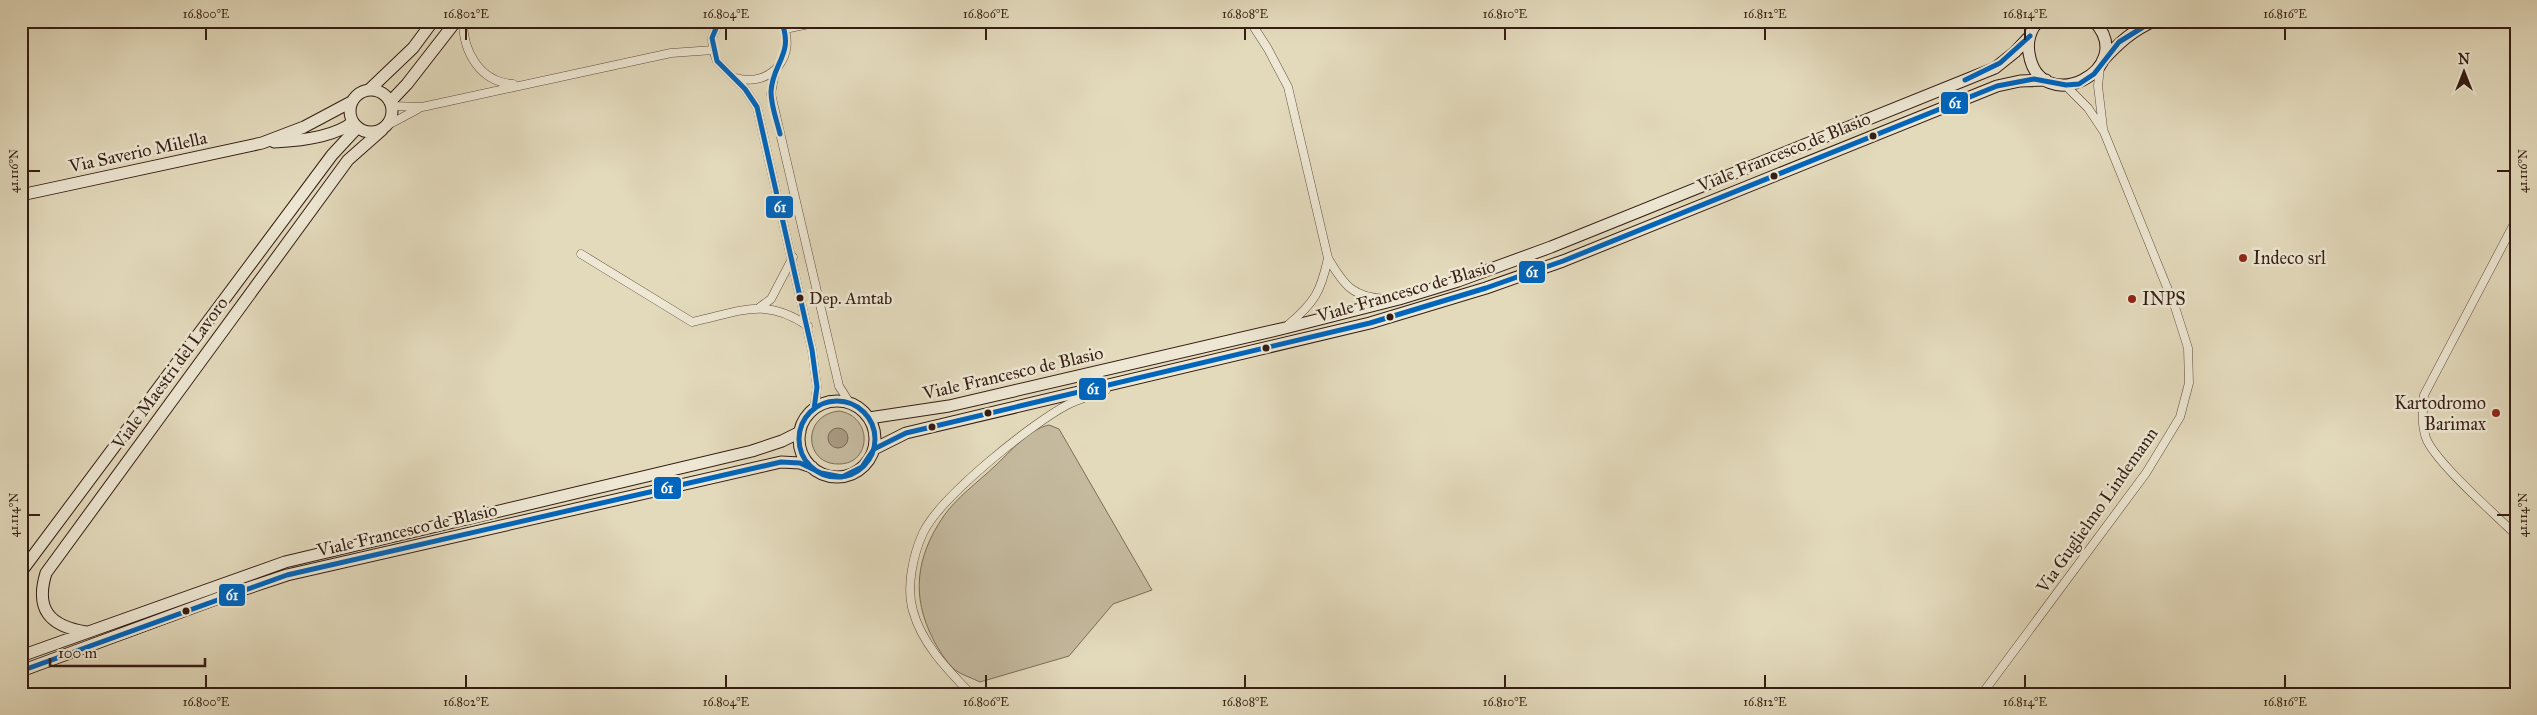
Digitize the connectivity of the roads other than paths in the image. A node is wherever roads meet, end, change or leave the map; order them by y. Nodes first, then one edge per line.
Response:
1 (434, 21) edge
2 (456, 21) edge
3 (463, 21) edge
4 (719, 21) edge
5 (781, 21) edge
6 (823, 21) edge
7 (1250, 21) edge
8 (2094, 21) edge
9 (2154, 21) edge
10 (2037, 22) edge
11 (785, 29) junction
12 (2030, 36) junction
13 (712, 50) junction
14 (2102, 63) junction
15 (775, 71) junction
16 (734, 77) junction
17 (2046, 80) junction
18 (522, 85) junction
19 (2066, 86) junction
20 (370, 90) junction
21 (351, 102) junction
22 (391, 104) junction
23 (422, 107) junction
24 (355, 125) junction
25 (385, 127) junction
26 (2104, 132) junction
27 (262, 143) junction
28 (21, 195) edge
29 (2516, 220) edge
30 (581, 254) dead end
31 (793, 257) junction
32 (1328, 258) junction
33 (1399, 299) junction
34 (760, 307) junction
35 (808, 326) junction
36 (1285, 328) junction
37 (1149, 374) junction
38 (849, 402) junction
39 (814, 408) junction
40 (869, 418) junction
41 (800, 432) junction
42 (874, 449) junction
43 (812, 467) junction
44 (2516, 535) edge
45 (21, 572) edge
46 (87, 632) junction
47 (21, 656) edge
48 (21, 671) edge
49 (972, 694) edge
50 (1982, 694) edge

1 - 20 street
2 - 22 street
3 - 18 street
4 - 13 street
5 - 11 street
6 - 11 street
7 - 32 street
8 - 14 street
9 - 14 street
10 - 12 street
11 - 15 street
12 - 17 street
12 - 33 street, Viale Francesco de Blasio
13 - 16 street
13 - 18 street
14 - 19 street
14 - 26 street, Via Guglielmo Lindemann
15 - 16 street
15 - 38 street
16 - 31 street
17 - 19 street, Viale Francesco de Blasio
17 - 37 street, Viale Francesco de Blasio
18 - 23 street
19 - 26 street, Via Guglielmo Lindemann
20 - 21 street
20 - 22 street
21 - 24 street
21 - 27 street, Via Saverio Milella
22 - 23 street
22 - 25 street
23 - 25 street
24 - 25 street
24 - 27 street, Via Saverio Milella
24 - 45 street, Viale Maestri del Lavoro
25 - 46 street, Viale Maestri del Lavoro
26 - 50 street, Via Guglielmo Lindemann
27 - 28 street, Via Saverio Milella
29 - 44 street
30 - 34 street
31 - 34 street
31 - 35 street
32 - 33 street
32 - 36 street
33 - 36 street, Viale Francesco de Blasio
34 - 35 street
35 - 39 street
36 - 40 street, Viale Francesco de Blasio
37 - 42 street, Viale Francesco de Blasio
37 - 49 street
38 - 39 street
38 - 40 street
39 - 41 street
40 - 42 street
41 - 43 street
41 - 46 street, Viale Francesco de Blasio
42 - 43 street
43 - 48 street, Viale Francesco de Blasio
46 - 47 street, Viale Francesco de Blasio

